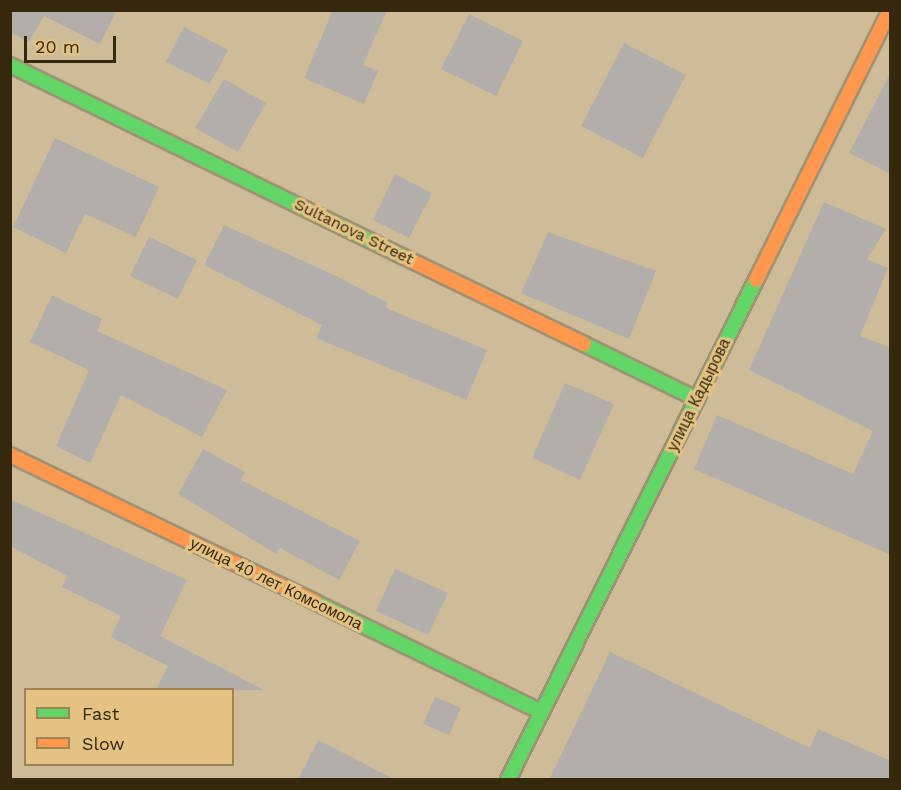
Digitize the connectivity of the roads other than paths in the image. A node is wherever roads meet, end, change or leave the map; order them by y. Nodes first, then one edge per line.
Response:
1 (890, 10) edge
2 (10, 65) edge
3 (697, 399) junction
4 (10, 455) edge
5 (542, 712) junction
6 (508, 780) edge

1 - 3 street, улица Кадырова
2 - 3 street, Sultanova Street
3 - 5 street, улица Кадырова
4 - 5 street, улица 40 лет Комсомола
5 - 6 street, улица Кадырова

